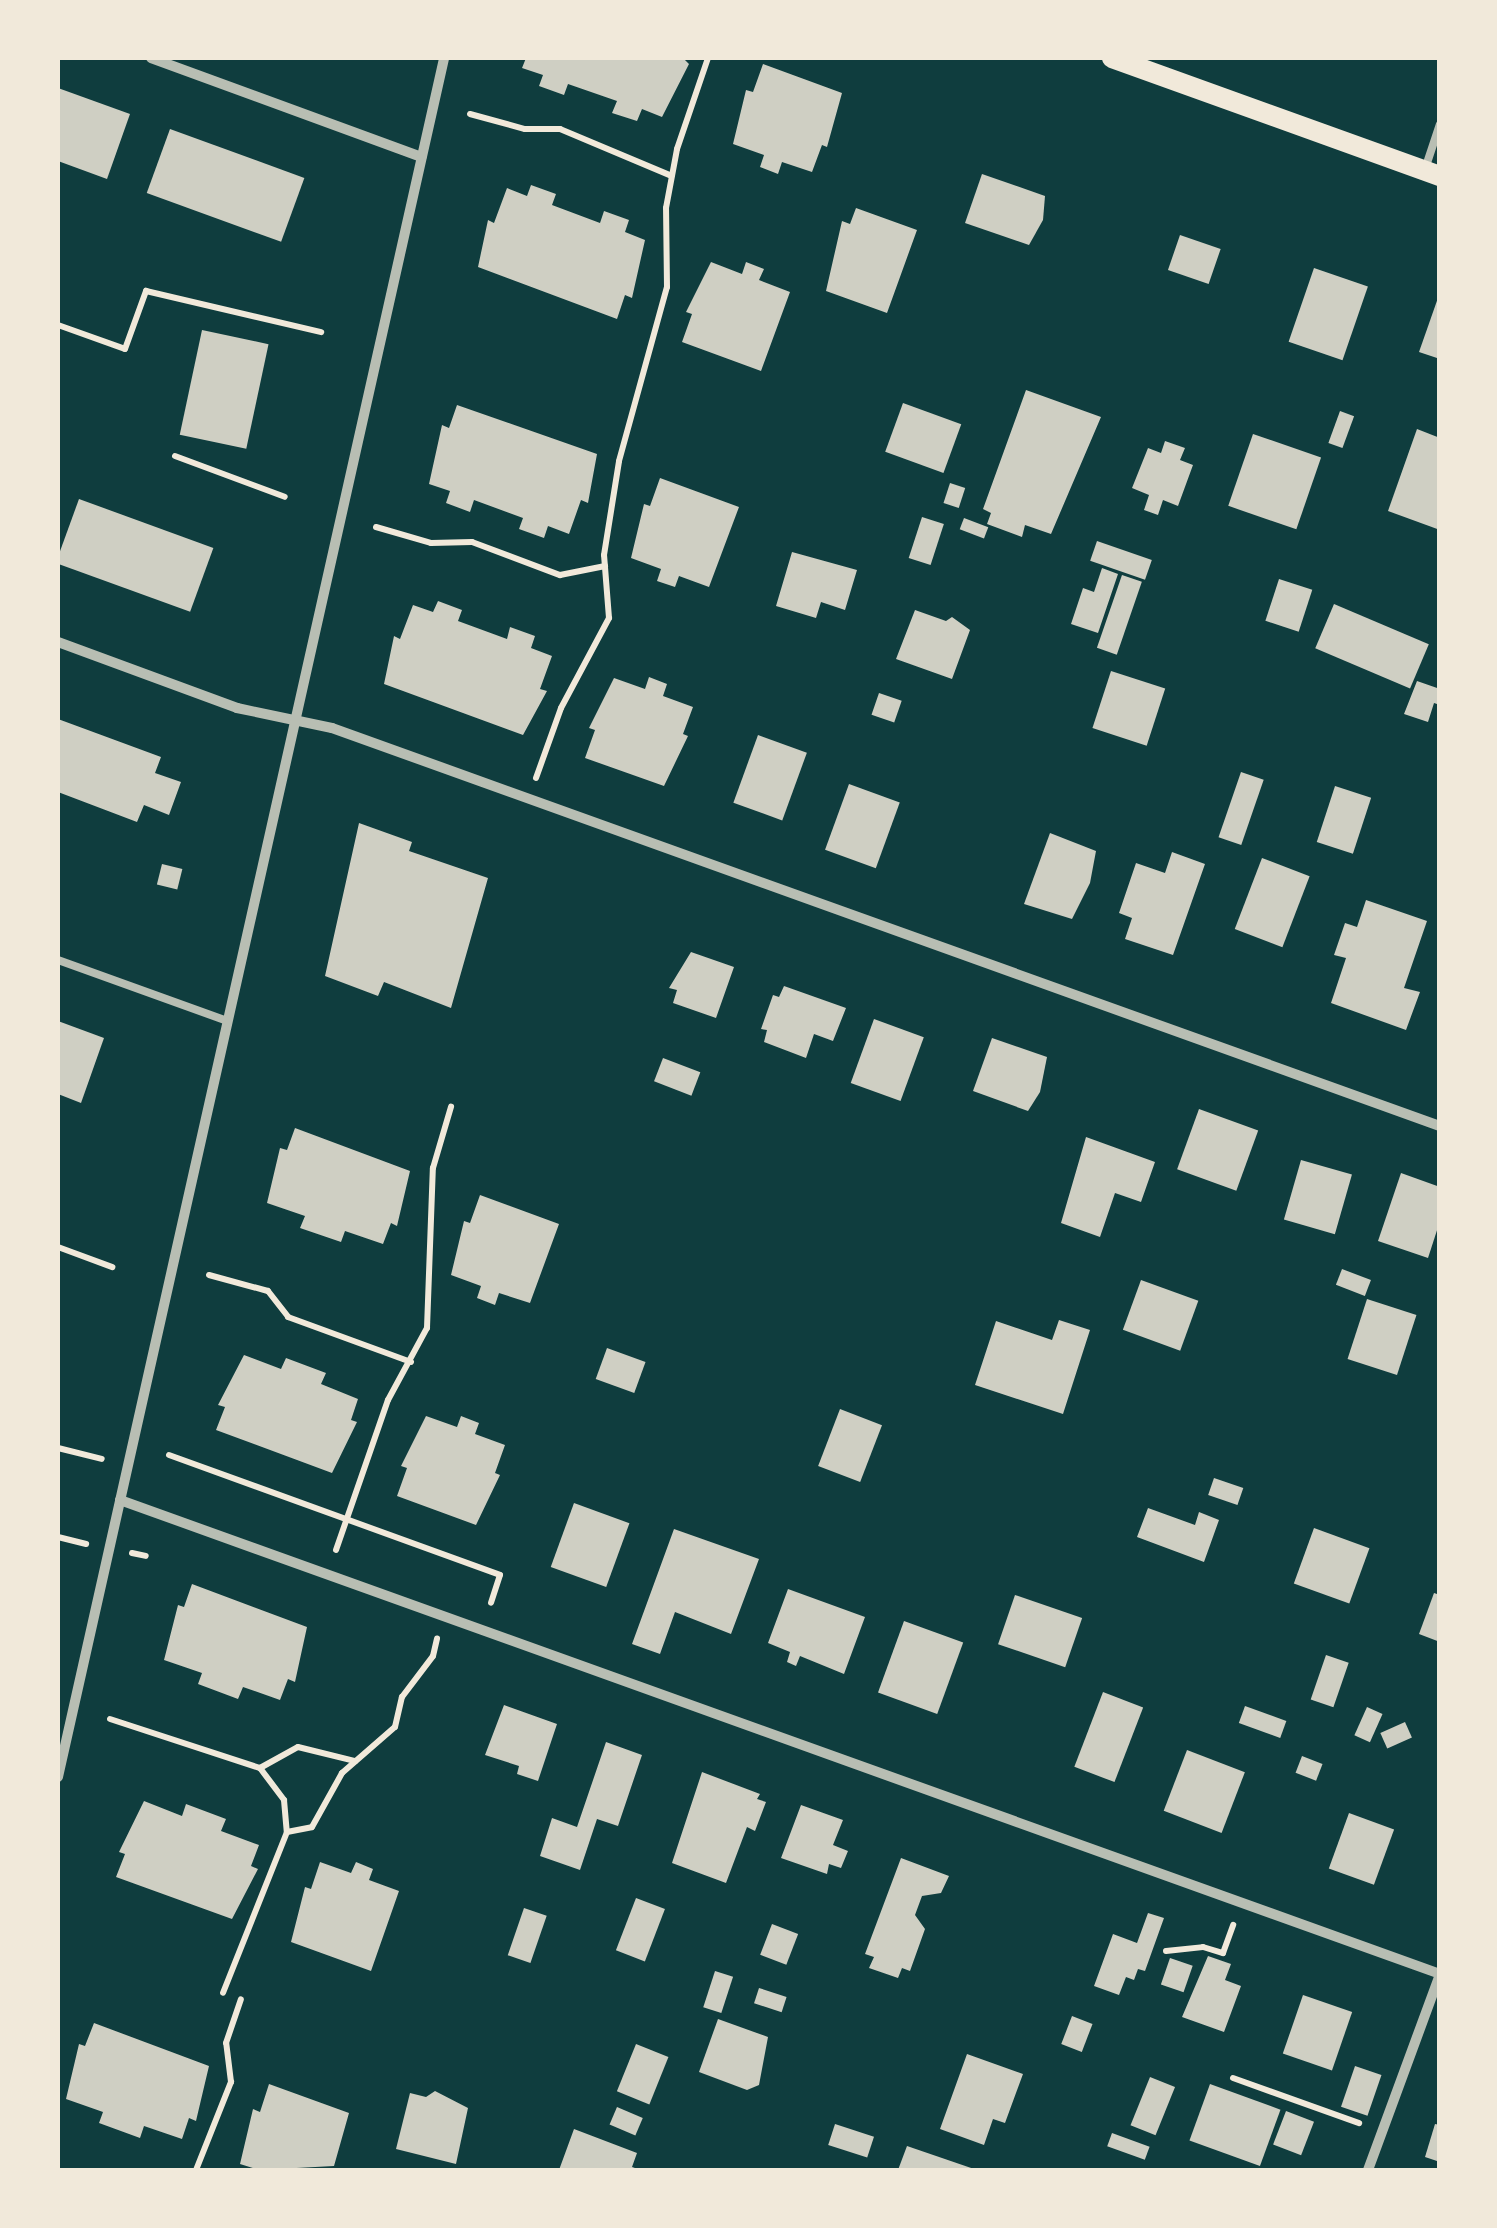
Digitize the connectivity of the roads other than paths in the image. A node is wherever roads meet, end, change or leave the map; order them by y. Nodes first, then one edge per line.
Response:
1 (150, 58) edge
2 (444, 58) edge
3 (1112, 58) edge
4 (1440, 124) edge
5 (421, 157) junction
6 (1432, 173) edge
7 (58, 642) edge
8 (294, 721) junction
9 (58, 960) edge
10 (227, 1021) junction
11 (1440, 1126) edge
12 (120, 1500) junction
13 (58, 1777) edge
14 (1440, 1974) edge
15 (1368, 2170) edge

1 - 5 street
2 - 5 street
3 - 6 main road
4 - 6 lane
5 - 8 street
7 - 8 street
8 - 10 street
8 - 11 street
9 - 10 lane
10 - 12 street
12 - 13 street
12 - 14 street
14 - 15 street

